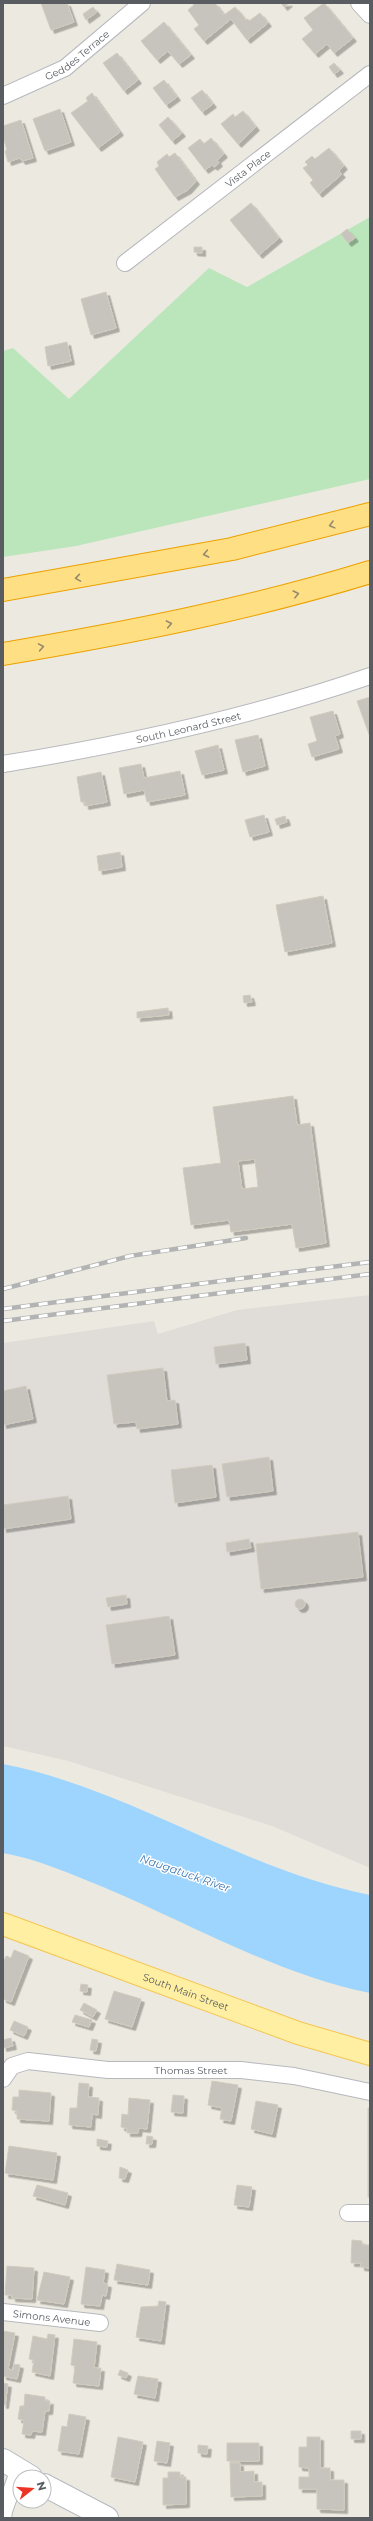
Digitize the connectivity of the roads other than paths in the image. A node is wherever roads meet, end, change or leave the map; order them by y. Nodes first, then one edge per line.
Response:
1 (142, 3) edge
2 (359, 3) edge
3 (370, 15) edge
4 (370, 74) edge
5 (3, 96) edge
6 (126, 263) dead end
7 (370, 514) edge
8 (370, 572) edge
9 (3, 590) edge
10 (3, 654) edge
11 (370, 676) edge
12 (3, 764) edge
13 (3, 1924) edge
14 (370, 2054) edge
15 (7, 2072) edge
16 (370, 2092) edge
17 (348, 2213) dead end
18 (370, 2213) edge
19 (3, 2312) edge
20 (100, 2323) dead end
21 (12, 2487) edge
22 (52, 2489) edge
23 (4, 2518) edge
24 (107, 2518) edge

1 - 5 street, Geddes Terrace
2 - 3 street
4 - 6 street, Vista Place
7 -> 9 highway
10 -> 8 highway
11 - 12 street, South Leonard Street
13 - 14 main road, South Main Street
15 - 16 street, Thomas Street
17 - 18 street
19 - 20 street, Simons Avenue
21 - 23 street
22 - 24 main road

